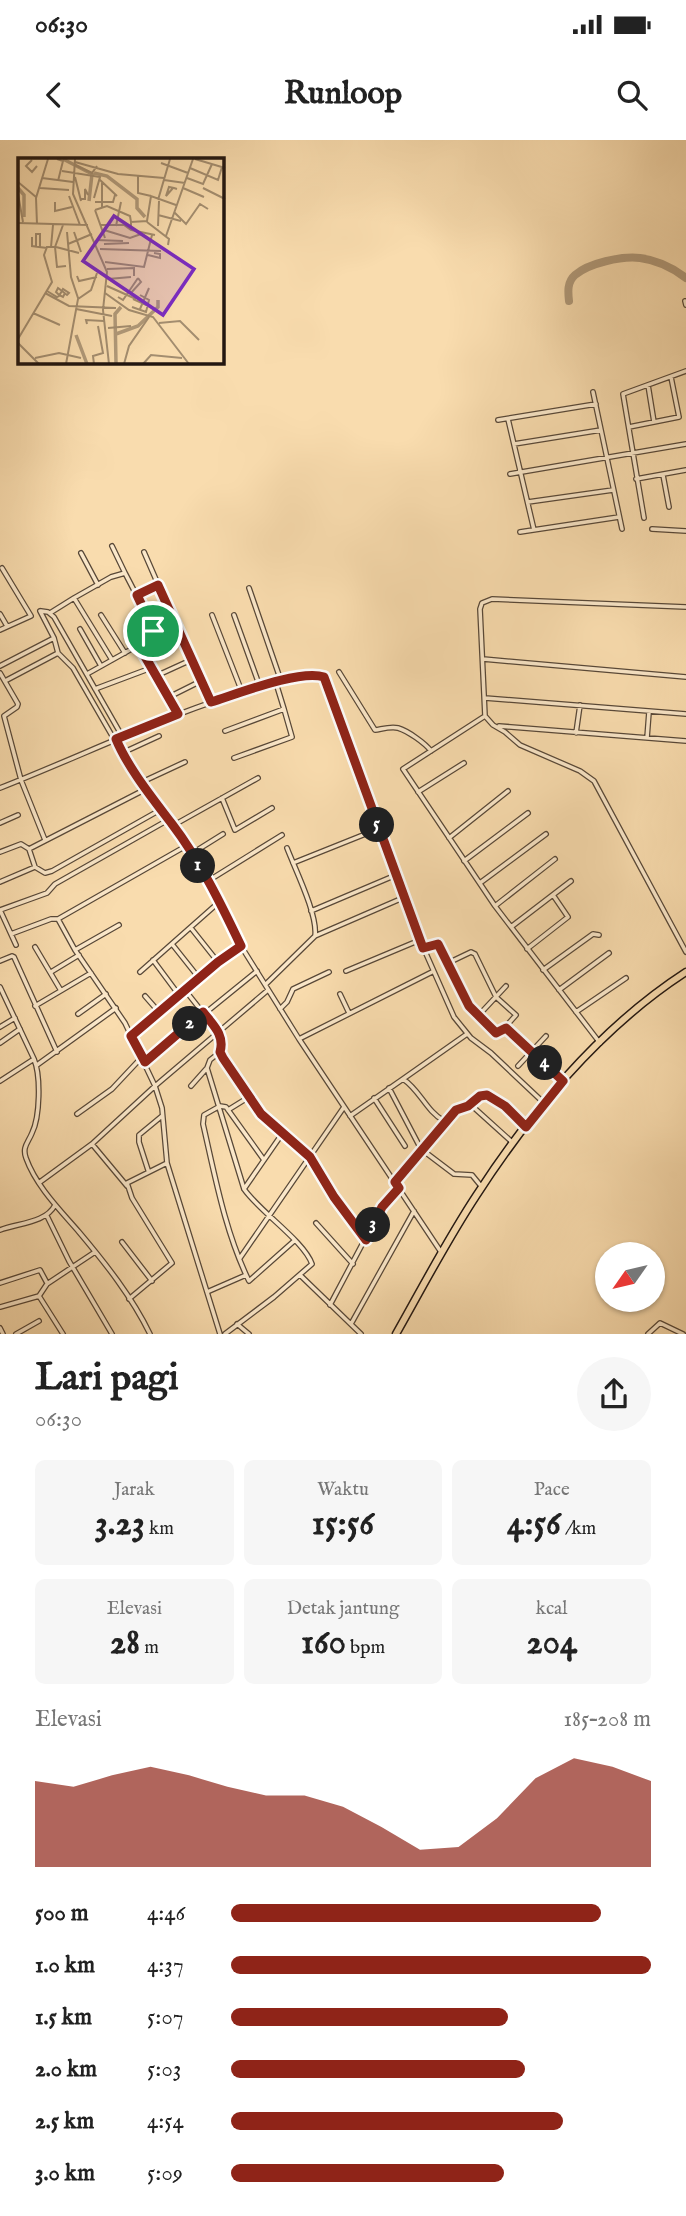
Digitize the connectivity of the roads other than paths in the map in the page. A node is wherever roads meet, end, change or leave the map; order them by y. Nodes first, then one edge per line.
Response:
1 (686, 371) edge
2 (671, 377) junction
3 (648, 385) junction
4 (593, 392) dead end
5 (596, 404) junction
6 (508, 419) junction
7 (498, 420) dead end
8 (654, 422) junction
9 (628, 427) junction
10 (601, 430) junction
11 (514, 444) junction
12 (686, 444) edge
13 (632, 454) junction
14 (607, 459) junction
15 (686, 470) edge
16 (521, 473) junction
17 (510, 474) dead end
18 (663, 474) junction
19 (636, 479) junction
20 (613, 490) junction
21 (528, 502) junction
22 (669, 507) dead end
23 (619, 517) junction
24 (644, 518) dead end
25 (622, 529) dead end
26 (652, 529) dead end
27 (534, 530) junction
28 (686, 531) edge
29 (520, 532) dead end
30 (112, 546) dead end
31 (144, 552) dead end
32 (81, 553) dead end
33 (2, 568) dead end
34 (125, 573) junction
35 (98, 585) junction
36 (158, 585) junction
37 (249, 588) dead end
38 (137, 595) junction
39 (74, 598) junction
40 (686, 607) edge
41 (50, 613) junction
42 (0, 614) edge
43 (101, 615) dead end
44 (212, 615) dead end
45 (234, 615) dead end
46 (8, 626) junction
47 (80, 629) dead end
48 (0, 630) edge
49 (180, 636) junction
50 (54, 638) junction
51 (155, 648) junction
52 (58, 653) junction
53 (125, 653) junction
54 (143, 653) junction
55 (483, 659) junction
56 (112, 660) junction
57 (191, 660) junction
58 (0, 666) edge
59 (101, 666) junction
60 (152, 668) junction
61 (339, 672) dead end
62 (0, 673) edge
63 (87, 674) junction
64 (156, 676) junction
65 (686, 677) edge
66 (5, 681) junction
67 (201, 681) junction
68 (278, 682) junction
69 (260, 687) junction
70 (95, 689) junction
71 (242, 692) junction
72 (168, 697) junction
73 (485, 698) junction
74 (211, 702) junction
75 (580, 705) junction
76 (284, 709) junction
77 (649, 712) junction
78 (178, 714) junction
79 (686, 714) edge
80 (485, 716) junction
81 (493, 725) junction
82 (225, 731) dead end
83 (576, 733) junction
84 (122, 736) junction
85 (159, 736) dead end
86 (647, 738) junction
87 (116, 739) junction
88 (686, 741) edge
89 (431, 751) junction
90 (122, 753) junction
91 (234, 758) dead end
92 (185, 762) dead end
93 (464, 763) dead end
94 (258, 778) dead end
95 (21, 780) junction
96 (142, 782) junction
97 (0, 788) edge
98 (146, 789) junction
99 (508, 791) dead end
100 (418, 792) junction
101 (222, 798) junction
102 (272, 808) dead end
103 (160, 810) junction
104 (528, 813) dead end
105 (18, 815) dead end
106 (168, 820) junction
107 (0, 823) edge
108 (174, 825) junction
109 (378, 829) junction
110 (223, 834) dead end
111 (546, 834) dead end
112 (282, 835) dead end
113 (449, 838) junction
114 (45, 840) junction
115 (186, 846) junction
116 (287, 848) dead end
117 (29, 849) junction
118 (0, 852) edge
119 (191, 854) junction
120 (555, 859) dead end
121 (464, 861) junction
122 (293, 863) junction
123 (36, 867) junction
124 (396, 875) junction
125 (208, 881) junction
126 (571, 881) dead end
127 (0, 882) edge
128 (480, 883) junction
129 (553, 895) junction
130 (405, 897) junction
131 (218, 903) junction
132 (495, 906) junction
133 (0, 910) edge
134 (311, 911) junction
135 (58, 919) junction
136 (119, 925) dead end
137 (191, 928) junction
138 (511, 928) junction
139 (11, 934) junction
140 (599, 935) dead end
141 (315, 936) junction
142 (420, 940) junction
143 (172, 944) junction
144 (16, 945) dead end
145 (241, 946) junction
146 (35, 947) dead end
147 (423, 948) junction
148 (527, 949) junction
149 (75, 950) junction
150 (686, 951) edge
151 (609, 953) dead end
152 (79, 955) junction
153 (153, 960) junction
154 (0, 961) edge
155 (218, 962) junction
156 (448, 963) junction
157 (543, 970) junction
158 (257, 971) junction
159 (346, 971) dead end
160 (139, 972) dead end
161 (329, 972) dead end
162 (432, 972) junction
163 (686, 972) edge
164 (50, 973) junction
165 (91, 973) junction
166 (199, 978) junction
167 (626, 978) dead end
168 (266, 984) junction
169 (506, 986) dead end
170 (0, 987) edge
171 (60, 989) junction
172 (185, 990) junction
173 (268, 990) junction
174 (559, 990) junction
175 (106, 994) junction
176 (340, 994) dead end
177 (2, 995) edge
178 (179, 995) junction
179 (145, 996) dead end
180 (496, 997) junction
181 (35, 1006) junction
182 (116, 1008) junction
183 (280, 1009) junction
184 (159, 1012) junction
185 (203, 1012) junction
186 (576, 1012) junction
187 (349, 1013) junction
188 (78, 1014) dead end
189 (478, 1016) junction
190 (15, 1018) junction
191 (0, 1027) edge
192 (506, 1028) junction
193 (20, 1029) junction
194 (218, 1032) junction
195 (467, 1034) junction
196 (131, 1036) junction
197 (546, 1036) dead end
198 (299, 1039) junction
199 (0, 1043) edge
200 (600, 1044) junction
201 (531, 1051) junction
202 (57, 1052) junction
203 (220, 1052) junction
204 (34, 1059) junction
205 (143, 1059) junction
206 (37, 1065) junction
207 (518, 1066) dead end
208 (207, 1069) junction
209 (403, 1079) junction
210 (0, 1081) edge
211 (563, 1081) junction
212 (155, 1086) junction
213 (191, 1086) dead end
214 (388, 1088) junction
215 (249, 1097) junction
216 (374, 1098) junction
217 (544, 1102) junction
218 (471, 1104) junction
219 (218, 1107) junction
220 (344, 1107) junction
221 (228, 1110) junction
222 (78, 1114) dead end
223 (162, 1116) junction
224 (350, 1116) junction
225 (444, 1121) junction
226 (526, 1127) junction
227 (282, 1133) junction
228 (514, 1143) junction
229 (92, 1144) junction
230 (405, 1146) dead end
231 (421, 1149) junction
232 (310, 1157) junction
233 (264, 1160) junction
234 (167, 1163) junction
235 (148, 1170) junction
236 (40, 1182) junction
237 (395, 1182) junction
238 (127, 1186) junction
239 (482, 1187) junction
240 (399, 1188) junction
241 (244, 1189) junction
242 (55, 1205) junction
243 (414, 1211) junction
244 (268, 1214) junction
245 (47, 1216) junction
246 (316, 1223) dead end
247 (0, 1230) edge
248 (366, 1240) junction
249 (294, 1241) junction
250 (122, 1242) dead end
251 (96, 1252) junction
252 (442, 1254) junction
253 (239, 1259) junction
254 (353, 1265) junction
255 (72, 1266) junction
256 (246, 1275) junction
257 (300, 1275) junction
258 (152, 1280) junction
259 (0, 1283) edge
260 (47, 1283) junction
261 (207, 1292) junction
262 (39, 1296) junction
263 (130, 1299) junction
264 (330, 1305) junction
265 (0, 1307) edge
266 (39, 1321) dead end
267 (237, 1324) junction
268 (351, 1324) junction
269 (0, 1329) edge
270 (3, 1334) edge
271 (16, 1334) edge
272 (63, 1334) edge
273 (113, 1334) edge
274 (150, 1334) edge
275 (223, 1334) edge
276 (249, 1334) edge
277 (361, 1334) edge
278 (396, 1334) edge
279 (648, 1334) edge
280 (681, 1334) edge

1 - 2 street
2 - 3 street
2 - 8 street
3 - 8 street
3 - 9 street
4 - 5 street
5 - 6 street
5 - 10 street
6 - 7 street
6 - 11 street
8 - 9 street
9 - 13 street
10 - 11 street
10 - 14 street
11 - 16 street
12 - 13 street
13 - 14 street
13 - 19 street
14 - 16 street
14 - 20 street
15 - 18 street
16 - 17 street
16 - 21 street
18 - 19 street
18 - 22 street
19 - 24 street
20 - 21 street
20 - 23 street
21 - 27 street
23 - 25 street
23 - 27 street
26 - 28 street
27 - 29 street
30 - 34 street
31 - 36 street
32 - 35 street
33 - 46 street
34 - 35 street
34 - 38 street
35 - 39 street
36 - 38 street
36 - 49 street
37 - 68 street
38 - 51 street
39 - 41 street
39 - 56 street
40 - 55 street
41 - 50 street
41 - 63 street
42 - 46 street
43 - 53 street
44 - 71 street
45 - 69 street
46 - 48 street
47 - 59 street
49 - 51 street
49 - 57 street
50 - 52 street
50 - 58 street
51 - 54 street
52 - 66 street
52 - 87 street
53 - 54 street
53 - 56 street
54 - 60 street
55 - 65 street
55 - 73 street
56 - 59 street
57 - 64 street
57 - 67 street
59 - 63 street
60 - 64 street
60 - 70 street
61 - 89 street
62 - 66 street
63 - 70 street
64 - 72 street
66 - 95 street
67 - 72 street
67 - 74 street
68 - 69 street
68 - 76 street
68 - 109 street
69 - 71 street
70 - 84 street
71 - 74 street
72 - 78 street
73 - 75 street
73 - 80 street
74 - 78 street
75 - 77 street
75 - 83 street
76 - 82 street
76 - 91 street
77 - 79 street
77 - 86 street
78 - 84 street
80 - 81 street
80 - 89 street
81 - 83 street
81 - 150 street
83 - 86 street
84 - 87 street
85 - 90 street
86 - 88 street
87 - 90 street
87 - 95 street
89 - 100 street
90 - 96 street
92 - 96 street
93 - 100 street
94 - 101 street
95 - 97 street
95 - 114 street
96 - 98 street
98 - 103 street
98 - 114 street
99 - 113 street
100 - 113 street
101 - 102 street
101 - 108 street
103 - 106 street
103 - 123 street
104 - 121 street
105 - 107 street
106 - 108 street
106 - 133 street
108 - 115 street
109 - 122 street
109 - 124 street
110 - 119 street
111 - 128 street
112 - 125 street
113 - 121 street
114 - 117 street
115 - 119 street
115 - 135 street
116 - 122 street
117 - 118 street
117 - 123 street
119 - 125 street
120 - 132 street
121 - 128 street
122 - 134 street
123 - 127 street
124 - 130 street
124 - 134 street
125 - 131 street
126 - 129 street
128 - 132 street
129 - 138 street
129 - 148 street
130 - 141 street
130 - 142 street
131 - 137 street
131 - 145 street
132 - 138 street
133 - 139 street
134 - 141 street
135 - 139 street
135 - 149 street
136 - 149 street
137 - 143 street
137 - 155 street
138 - 148 street
139 - 144 street
140 - 157 street
141 - 168 street
142 - 147 street
142 - 159 street
143 - 153 street
143 - 166 street
145 - 155 street
145 - 158 street
146 - 164 street
147 - 156 street
147 - 162 street
148 - 157 street
149 - 152 street
151 - 174 street
152 - 164 street
152 - 165 street
153 - 160 street
153 - 178 street
154 - 181 street
155 - 166 street
156 - 180 street
156 - 189 street
157 - 174 street
158 - 168 street
158 - 185 street
161 - 183 street
162 - 187 street
162 - 195 street
163 - 200 main road
164 - 171 street
165 - 171 street
165 - 175 street
166 - 172 street
167 - 186 street
168 - 173 street
169 - 180 street
170 - 177 street
171 - 181 street
172 - 178 street
172 - 185 street
173 - 183 street
173 - 194 street
174 - 186 street
175 - 182 street
175 - 188 street
176 - 187 street
177 - 190 street
178 - 184 street
179 - 184 street
180 - 189 street
180 - 192 street
181 - 202 street
182 - 196 street
182 - 202 street
183 - 198 street
184 - 196 street
185 - 194 street
185 - 205 street
186 - 200 street
187 - 198 street
189 - 192 street
190 - 191 street
190 - 193 street
192 - 201 street
193 - 199 street
193 - 204 street
194 - 203 street
194 - 212 street
195 - 209 street
195 - 217 street
196 - 205 street
197 - 201 street
198 - 220 street
200 - 211 main road
201 - 207 street
201 - 211 street
202 - 206 street
203 - 208 street
203 - 215 street
204 - 206 street
204 - 210 street
205 - 212 street
205 - 222 street
206 - 236 street
208 - 213 street
208 - 219 street
209 - 214 street
209 - 225 street
211 - 217 main road
212 - 223 street
212 - 229 street
214 - 216 street
214 - 231 street
215 - 221 street
215 - 227 street
216 - 224 street
216 - 230 street
217 - 226 main road
218 - 225 street
218 - 226 street
218 - 228 street
219 - 221 street
219 - 241 street
219 - 253 street
220 - 224 street
220 - 232 street
221 - 233 street
223 - 234 street
223 - 235 street
224 - 237 street
225 - 231 street
226 - 228 main road
227 - 232 street
227 - 233 street
228 - 239 main road
229 - 236 street
229 - 238 street
231 - 237 street
231 - 239 street
232 - 244 street
232 - 248 street
233 - 241 street
234 - 235 street
234 - 261 street
235 - 238 street
236 - 242 street
237 - 240 street
238 - 258 street
239 - 252 main road
240 - 243 street
240 - 248 street
241 - 244 street
242 - 245 street
242 - 251 street
243 - 252 street
243 - 268 street
244 - 249 street
244 - 253 street
245 - 247 street
245 - 255 street
246 - 254 street
248 - 254 street
249 - 256 street
249 - 257 street
250 - 258 street
251 - 255 street
251 - 263 street
252 - 278 main road
253 - 256 street
254 - 264 street
255 - 260 street
255 - 273 street
256 - 261 street
257 - 264 street
257 - 267 street
258 - 263 street
259 - 260 street
260 - 262 street
261 - 275 street
262 - 265 street
262 - 272 street
263 - 274 street
264 - 268 street
266 - 271 street
267 - 275 street
267 - 276 street
268 - 277 street
269 - 270 street
279 - 280 street

